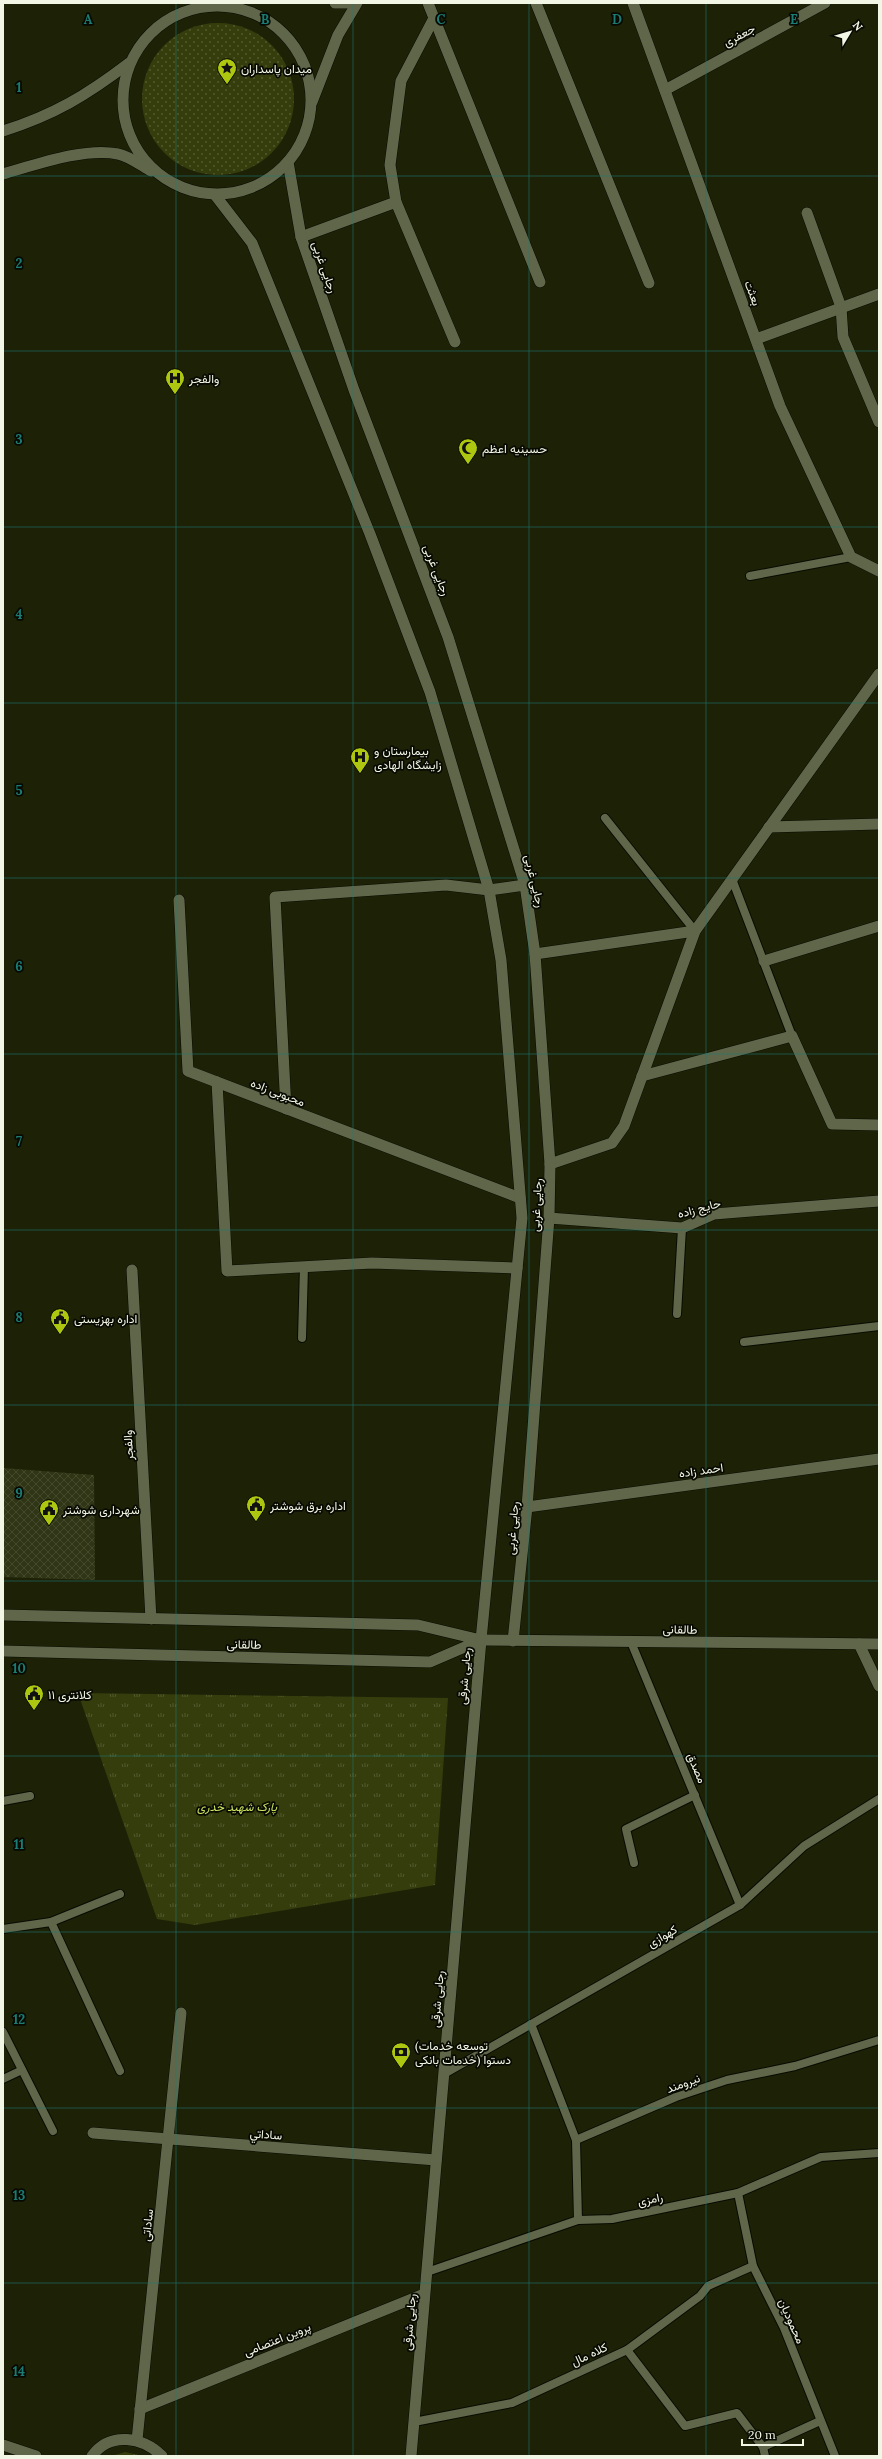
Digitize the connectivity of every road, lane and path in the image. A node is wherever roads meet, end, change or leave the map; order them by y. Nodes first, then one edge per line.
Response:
1 (335, 3) edge
2 (351, 3) edge
3 (357, 3) edge
4 (428, 3) edge
5 (536, 3) edge
6 (633, 3) edge
7 (825, 3) edge
8 (206, 4) edge
9 (434, 18) junction
10 (129, 63) junction
11 (665, 90) junction
12 (311, 105) junction
13 (3, 131) edge
14 (288, 162) junction
15 (3, 174) edge
16 (167, 180) junction
17 (215, 195) junction
18 (396, 202) junction
19 (806, 213) dead end
20 (301, 237) junction
21 (540, 282) dead end
22 (649, 283) dead end
23 (879, 294) edge
24 (841, 307) junction
25 (756, 339) junction
26 (455, 342) dead end
27 (879, 422) edge
28 (851, 557) junction
29 (879, 571) edge
30 (750, 576) dead end
31 (879, 674) edge
32 (605, 818) dead end
33 (879, 824) edge
34 (769, 827) junction
35 (732, 879) junction
36 (525, 885) junction
37 (489, 890) junction
38 (179, 900) dead end
39 (879, 926) edge
40 (695, 931) junction
41 (535, 954) junction
42 (764, 961) junction
43 (792, 1036) junction
44 (642, 1076) junction
45 (217, 1082) junction
46 (286, 1109) junction
47 (879, 1125) edge
48 (550, 1164) junction
49 (520, 1198) junction
50 (879, 1201) edge
51 (549, 1218) junction
52 (682, 1228) junction
53 (304, 1266) junction
54 (517, 1268) junction
55 (132, 1270) dead end
56 (677, 1314) dead end
57 (879, 1326) edge
58 (302, 1338) dead end
59 (744, 1342) dead end
60 (879, 1459) edge
61 (527, 1507) junction
62 (3, 1615) edge
63 (151, 1619) junction
64 (481, 1640) junction
65 (512, 1641) junction
66 (630, 1642) junction
67 (859, 1644) junction
68 (879, 1644) edge
69 (3, 1652) edge
70 (879, 1686) edge
71 (695, 1795) junction
72 (30, 1796) dead end
73 (879, 1799) edge
74 (3, 1801) edge
75 (634, 1864) dead end
76 (120, 1894) dead end
77 (740, 1905) junction
78 (51, 1922) junction
79 (3, 1928) edge
80 (181, 2013) dead end
81 (531, 2024) junction
82 (3, 2032) edge
83 (879, 2040) edge
84 (22, 2070) junction
85 (120, 2071) dead end
86 (444, 2074) junction
87 (3, 2079) edge
88 (53, 2131) dead end
89 (93, 2133) dead end
90 (170, 2139) junction
91 (576, 2140) junction
92 (879, 2154) edge
93 (436, 2160) junction
94 (738, 2193) junction
95 (578, 2220) junction
96 (753, 2266) junction
97 (427, 2272) junction
98 (424, 2294) junction
99 (627, 2350) junction
100 (140, 2409) junction
101 (820, 2421) junction
102 (414, 2422) junction
103 (137, 2440) junction
104 (3, 2444) edge
105 (763, 2447) junction
106 (36, 2456) edge
107 (92, 2456) edge
108 (162, 2456) edge
109 (411, 2456) edge
110 (765, 2456) edge
111 (835, 2456) edge

1 - 2 street
3 - 12 street
4 - 9 street
5 - 22 street
6 - 11 street, بعثت
7 - 11 street, جعفری
8 - 10 street
8 - 12 street
9 - 18 street
9 - 21 street
10 - 13 street
10 - 16 street
11 - 25 street, بعثت
12 - 14 street
14 - 17 street
14 - 20 street, رجایی غربی
15 - 16 street
16 - 17 street
17 - 37 street, رجایی غربی
18 - 20 street
18 - 26 street
19 - 24 street
20 - 36 street, رجایی غربی
23 - 24 street
24 - 25 street
24 - 27 street
25 - 28 street, بعثت
28 - 29 street
28 - 30 lane
31 - 34 street
32 - 40 lane
33 - 34 street
34 - 35 street
35 - 40 street
35 - 42 lane
36 - 37 street
36 - 41 street, رجایی غربی
37 - 46 street
37 - 49 street, رجایی غربی
38 - 45 street, محبوبی زاده
39 - 42 street
40 - 41 street
40 - 44 street
41 - 48 street, رجایی غربی
42 - 43 lane
43 - 44 street
43 - 47 street
44 - 48 street
45 - 46 street, محبوبی زاده
45 - 53 street
46 - 49 street, محبوبی زاده
48 - 51 street, رجایی غربی
49 - 54 street, رجایی غربی
50 - 52 street, حایج زاده
51 - 52 street, حایج زاده
51 - 61 street, رجایی غربی
52 - 56 lane
53 - 54 street
53 - 58 lane
54 - 64 street, رجایی غربی
55 - 63 street, والفجر
57 - 59 lane
60 - 61 street, احمد زاده
61 - 65 street, رجایی غربی
62 - 63 street, طالقانی
63 - 64 street, طالقانی
64 - 65 street, طالقانی
64 - 69 street, طالقانی
64 - 86 street, رجایی شرقی
65 - 66 street, طالقانی
66 - 67 street, طالقانی
66 - 71 lane, مصدق
67 - 68 street, طالقانی
67 - 70 street
71 - 75 lane
71 - 77 lane, مصدق
72 - 74 lane
73 - 77 lane, کهوازی
76 - 78 lane
77 - 81 lane, کهوازی
78 - 79 lane
78 - 85 lane
80 - 90 street, ساداتی
81 - 86 lane, کهوازی
81 - 91 lane
82 - 84 lane
83 - 91 lane, نیرومند
84 - 87 lane
84 - 88 lane
86 - 93 street, رجایی شرقی
89 - 90 street, ساداتي
90 - 93 street, ساداتي
90 - 100 street, ساداتی
91 - 95 lane
92 - 94 lane, رامزی
93 - 97 street, رجایی شرقی
94 - 95 lane, رامزی
94 - 96 lane, محمودیان
95 - 97 lane, رامزی
96 - 99 lane, کلاه مال
96 - 101 lane, محمودیان
97 - 98 street, رجایی شرقی
98 - 100 street, پروین اعتصامی
98 - 102 street, رجایی شرقی
99 - 102 lane, کلاه مال
99 - 105 lane
100 - 103 street, ساداتی
101 - 105 lane
101 - 111 lane, محمودیان
102 - 109 street, رجایی شرقی
103 - 107 street
103 - 108 street
104 - 106 street
105 - 110 lane

